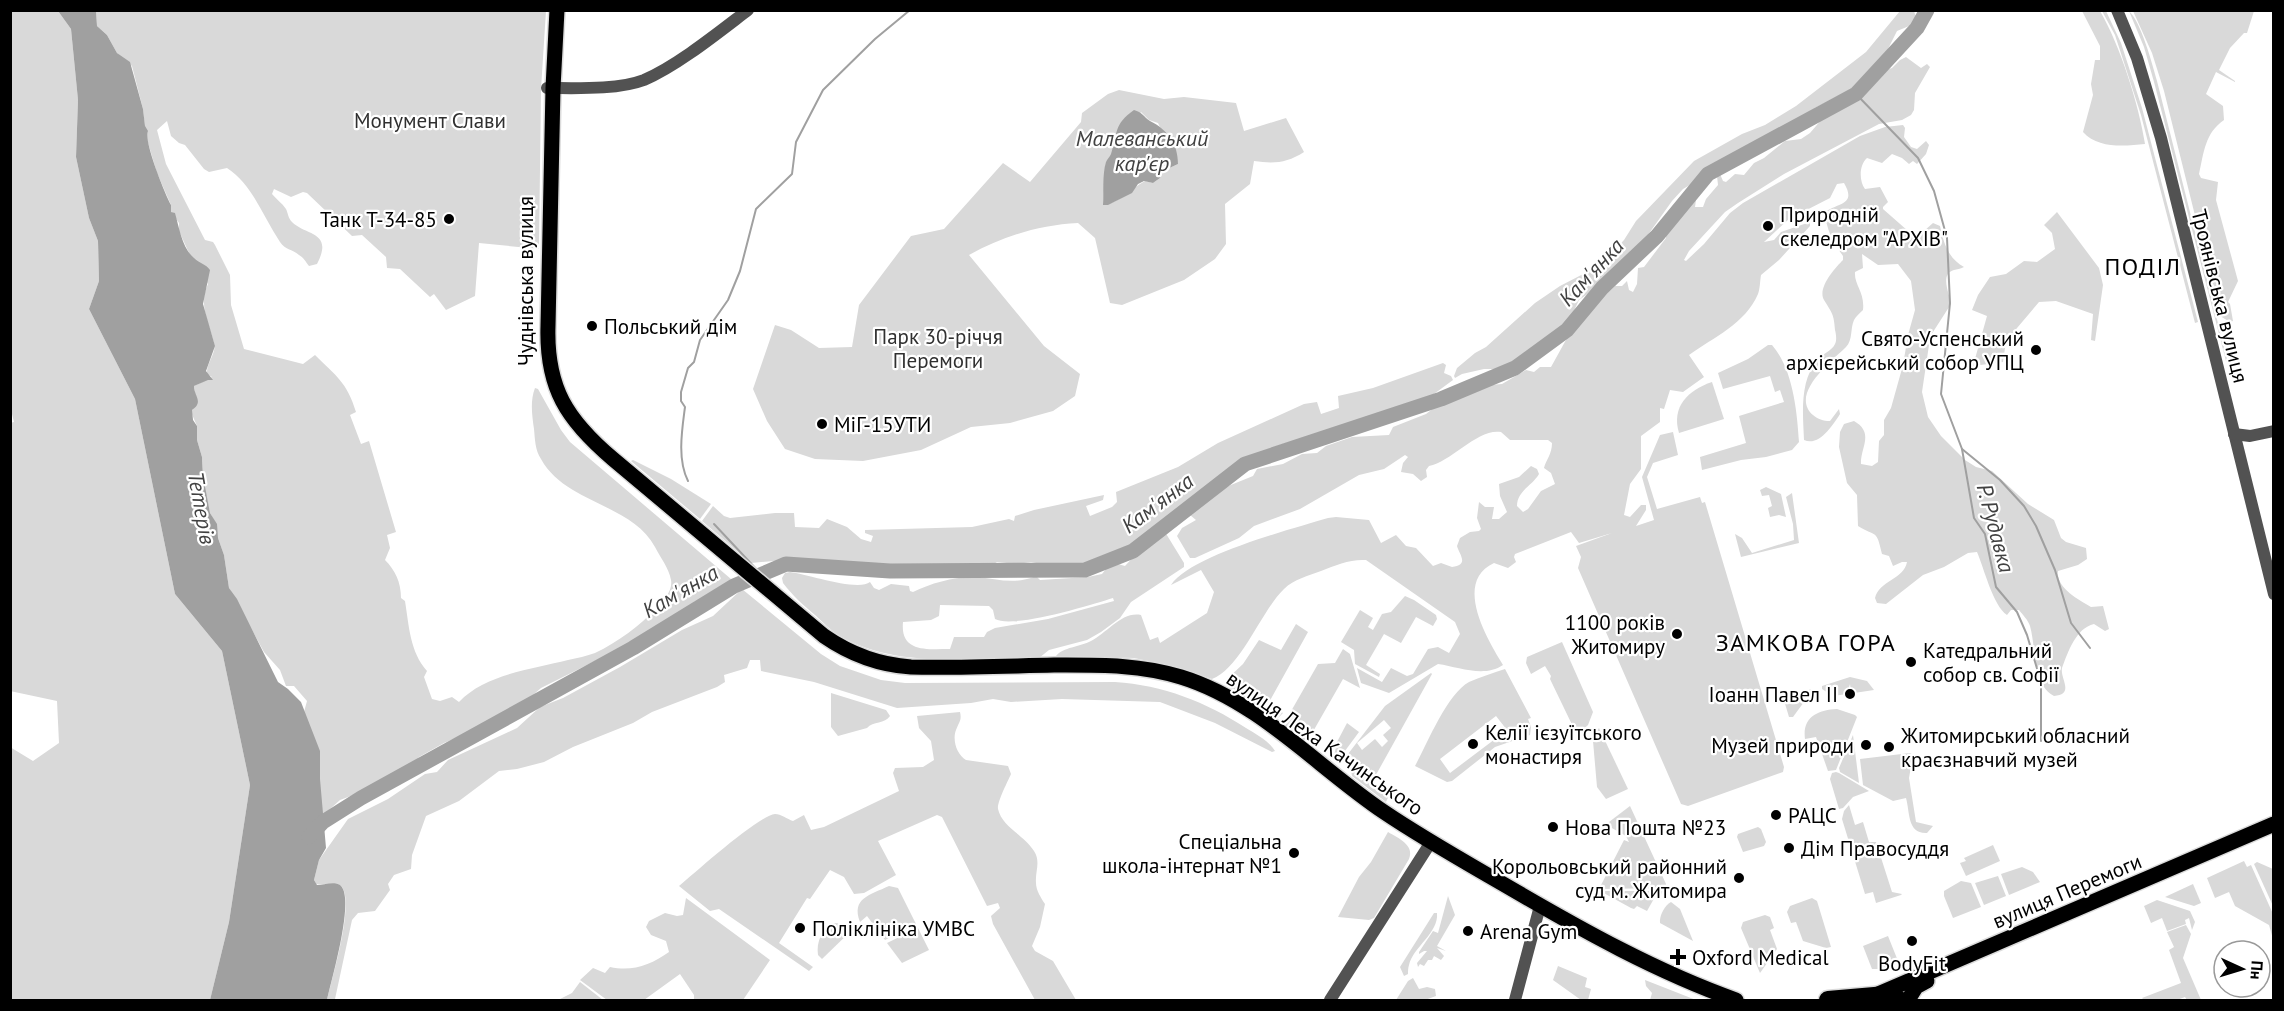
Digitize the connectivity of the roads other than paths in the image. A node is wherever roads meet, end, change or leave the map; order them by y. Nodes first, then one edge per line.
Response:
1 (551, 10) edge
2 (557, 10) edge
3 (748, 10) edge
4 (2117, 10) edge
5 (550, 88) junction
6 (2274, 431) edge
7 (2234, 434) junction
8 (2274, 594) edge
9 (792, 614) joint
10 (2274, 824) edge
11 (2274, 830) edge
12 (1430, 845) junction
13 (1540, 909) junction
14 (1876, 995) junction
15 (1330, 1000) edge
16 (1515, 1000) edge
17 (1719, 1000) edge
18 (1737, 1000) edge
19 (1828, 1000) edge
20 (1899, 1000) edge
21 (1908, 1000) edge

1 - 5 main road, Чуднівська вулиця
2 - 5 main road, Чуднівська вулиця
3 - 5 street
4 - 7 street, Троянівська вулиця
5 - 9 main road, Чуднівська вулиця
6 - 7 street
7 - 8 street, Троянівська вулиця
9 - 12 main road, вулиця Леха Качинського
10 - 14 main road, вулиця Перемоги
11 - 21 main road, вулиця Перемоги
12 - 13 main road, вулиця Леха Качинського
12 - 15 street
13 - 16 street
13 - 17 main road, вулиця Леха Качинського
13 - 18 main road, вулиця Леха Качинського
14 - 19 highway
14 - 20 highway

